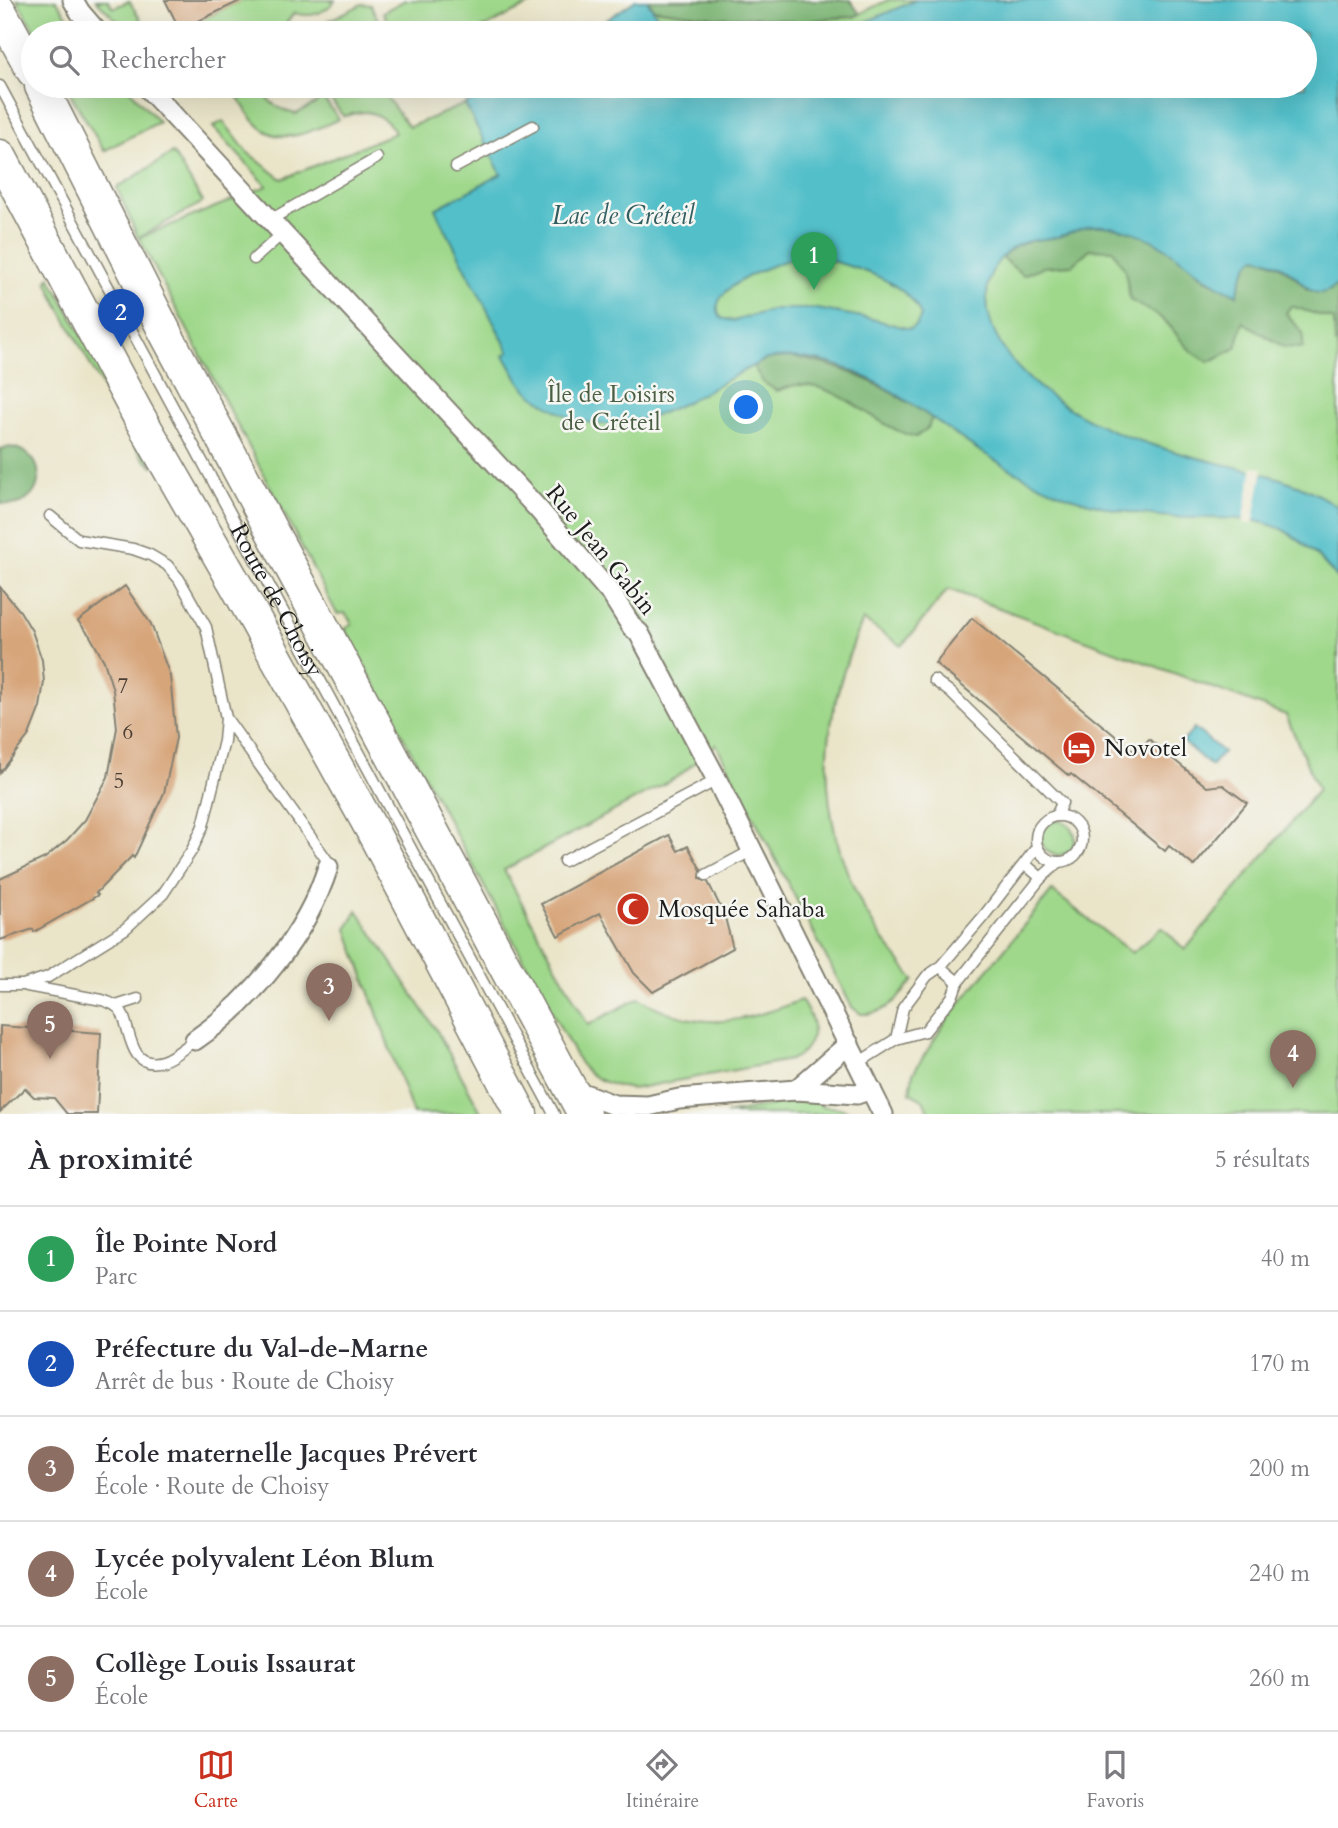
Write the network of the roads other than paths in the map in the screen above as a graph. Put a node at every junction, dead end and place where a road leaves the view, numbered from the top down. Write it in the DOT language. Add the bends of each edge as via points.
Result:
graph roads {
  1 [pos="73,0"];
  2 [pos="0,11"];
  3 [pos="88,21"];
  4 [pos="21,49"];
  5 [pos="0,86"];
  6 [pos="47,98"];
  7 [pos="157,98"];
  8 [pos="533,126"];
  9 [pos="0,156"];
  10 [pos="377,159"];
  11 [pos="456,167"];
  12 [pos="8,181"];
  13 [pos="276,227"];
  14 [pos="254,259"];
  15 [pos="50,516"];
  16 [pos="934,680"];
  17 [pos="226,718"];
  18 [pos="717,780"];
  19 [pos="1056,816"];
  20 [pos="1037,847"];
  21 [pos="751,851"];
  22 [pos="564,861"];
  23 [pos="1059,862"];
  24 [pos="1025,863"];
  25 [pos="328,867"];
  26 [pos="706,875"];
  27 [pos="1041,878"];
  28 [pos="940,967"];
  29 [pos="958,982"];
  30 [pos="0,985"];
  31 [pos="23,985"];
  32 [pos="138,999"];
  33 [pos="116,1006"];
  34 [pos="896,1039"];
  35 [pos="195,1040"];
  36 [pos="849,1044"];
  37 [pos="858,1063"];
  38 [pos="871,1089"];
  39 [pos="796,1090"];
  40 [pos="570,1106"];
  41 [pos="660,1109"];
  42 [pos="521,1114"];
  43 [pos="883,1114"];
  1 -- 3 [label="street"];
  2 -- 4 [label="main road"];
  5 -- 40 [label="lane, Route de Choisy"];
  6 -- 40 [label="main road, Route de Choisy"];
  7 -- 13 [label="street, Rue Jean Gabin"];
  8 -- 11 [label="lane"];
  9 -- 12 [label="main road, Route de Choisy"];
  10 -- 13 [label="lane"];
  12 -- 42 [label="main road, Route de Choisy" via="373,832"];
  13 -- 14 [label="lane"];
  13 -- 18 [label="street, Rue Jean Gabin" via="612,595 639,633"];
  15 -- 17 [label="lane" via="79,540 133,549 167,565 206,627"];
  16 -- 19 [label="lane" via="1062,803"];
  17 -- 25 [label="lane"];
  17 -- 31 [label="lane" via="225,741 203,826 163,894 103,944 48,977"];
  18 -- 21 [label="street, Rue Jean Gabin"];
  18 -- 22 [label="lane"];
  19 -- 20 [label="lane" via="1039,827"];
  19 -- 23 [label="lane" via="1076,824 1082,837 1074,857"];
  20 -- 23 [label="lane" via="1046,858"];
  20 -- 24 [label="lane"];
  21 -- 26 [label="lane"];
  21 -- 36 [label="street, Rue Jean Gabin"];
  23 -- 27 [label="lane"];
  24 -- 27 [label="lane"];
  24 -- 28 [label="lane"];
  25 -- 35 [label="street" via="308,912 263,979"];
  27 -- 29 [label="lane"];
  28 -- 29 [label="lane"];
  28 -- 34 [label="lane" via="927,976 903,1008"];
  29 -- 34 [label="lane" via="925,1031"];
  30 -- 31 [label="lane"];
  31 -- 33 [label="lane"];
  32 -- 33 [label="lane"];
  33 -- 35 [label="lane" via="131,1046 145,1059 162,1061"];
  34 -- 37 [label="lane"];
  36 -- 37 [label="street, Rue Jean Gabin"];
  36 -- 39 [label="street"];
  37 -- 38 [label="street, Rue Jean Gabin"];
  38 -- 39 [label="street" via="857,1094"];
  38 -- 43 [label="street, Rue Jean Gabin"];
  39 -- 41 [label="street" via="679,1099"];
  40 -- 41 [label="street"];
}
